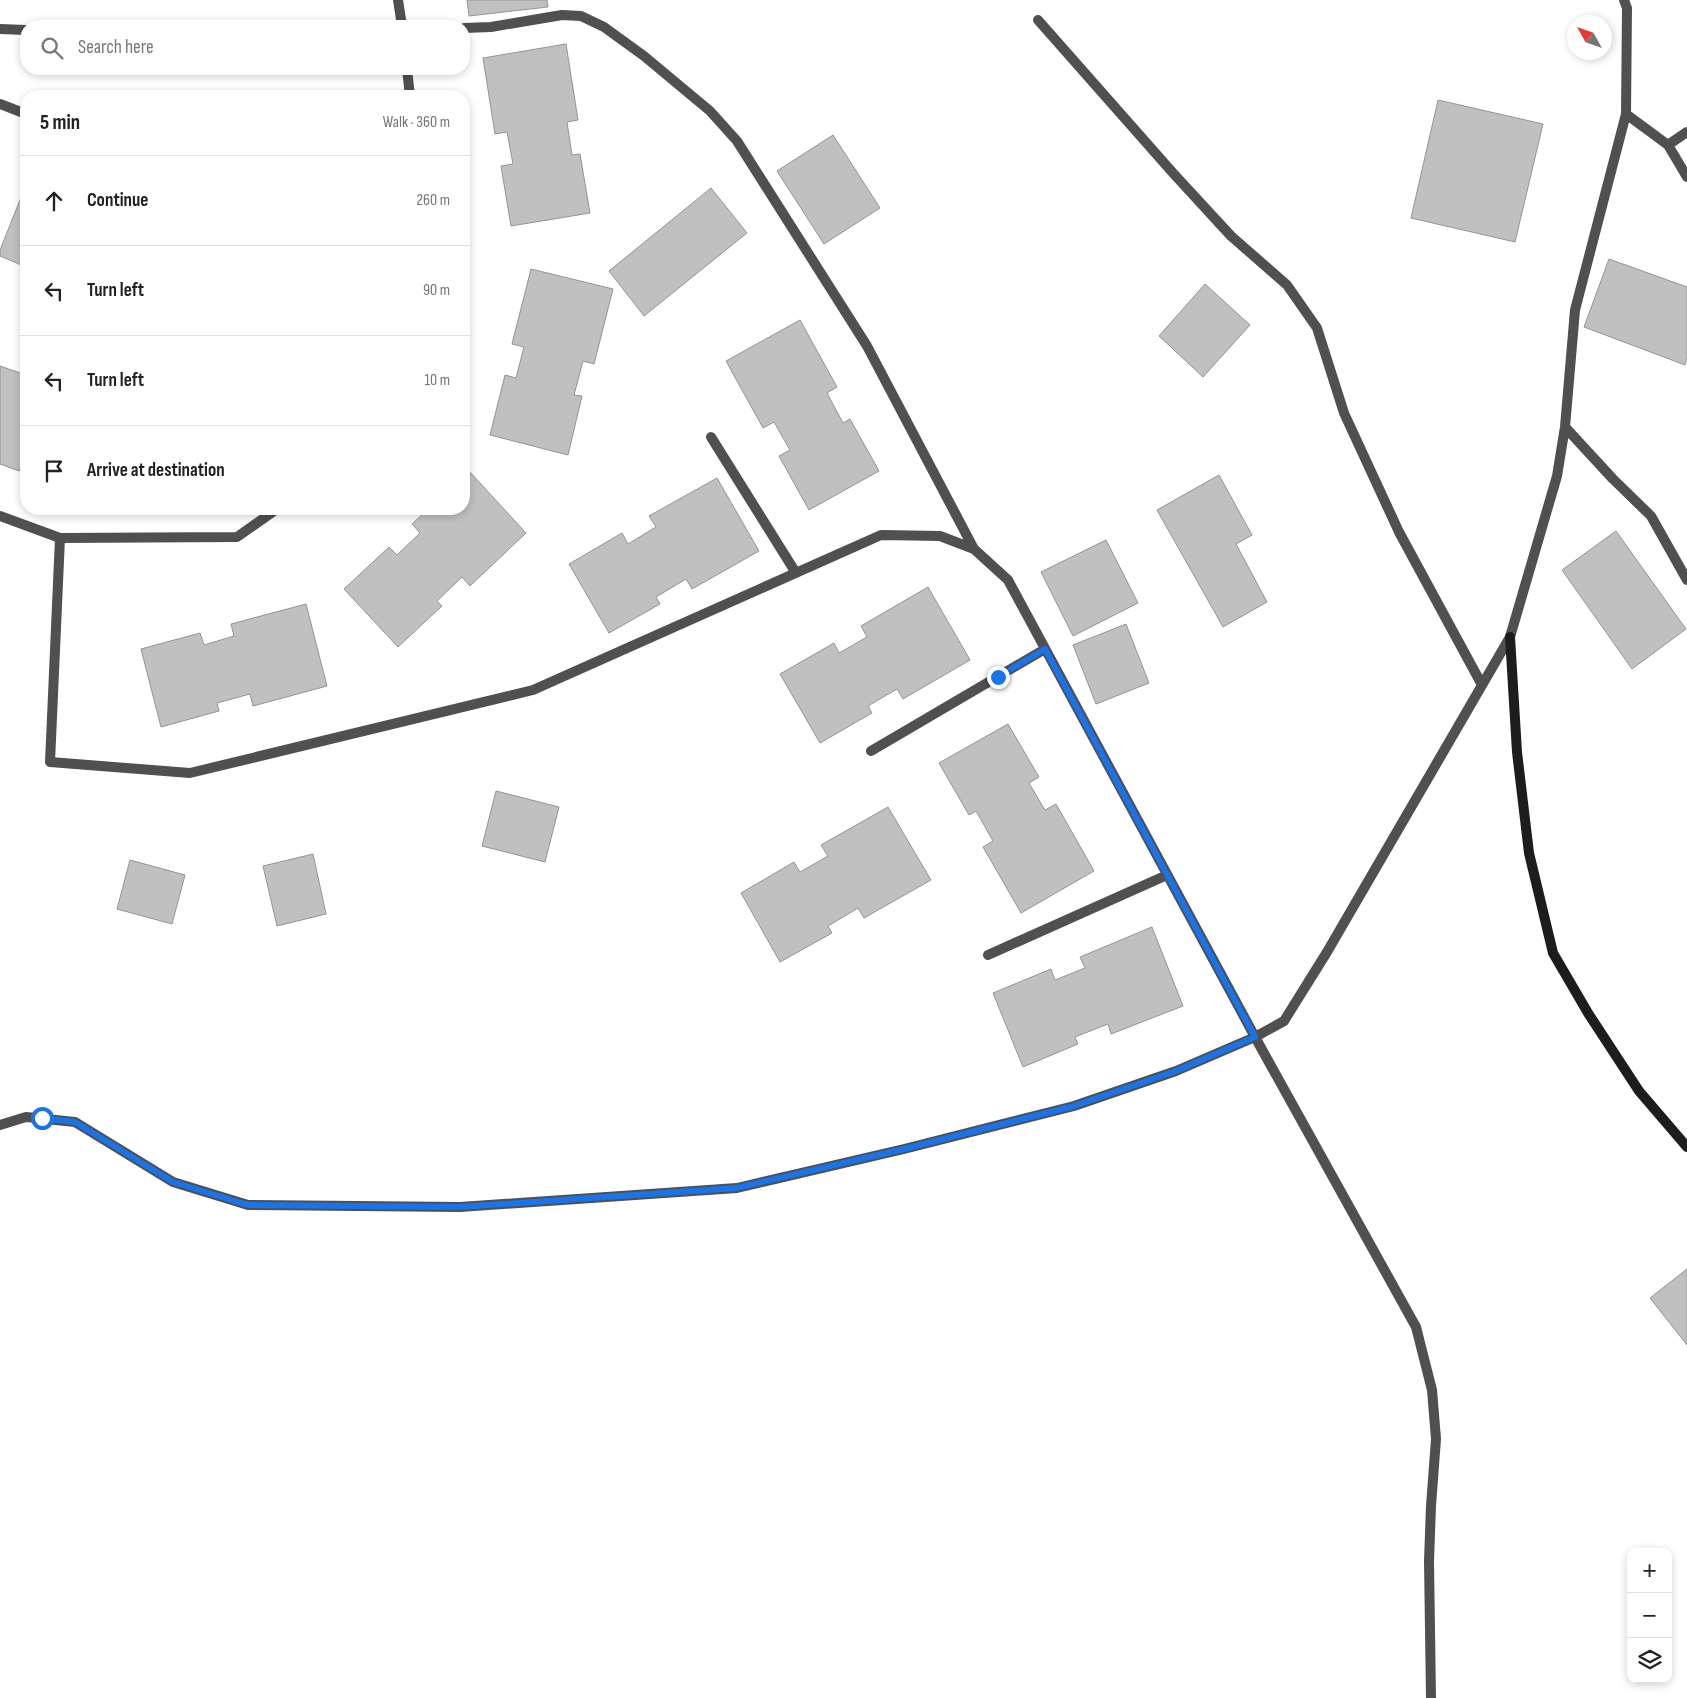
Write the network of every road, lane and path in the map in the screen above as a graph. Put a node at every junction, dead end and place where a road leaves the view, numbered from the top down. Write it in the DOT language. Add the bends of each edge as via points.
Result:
graph roads {
  1 [pos="398,0"];
  2 [pos="1624,0"];
  3 [pos="401,20"];
  4 [pos="1038,20"];
  5 [pos="470,28"];
  6 [pos="0,29"];
  7 [pos="20,30"];
  8 [pos="408,75"];
  9 [pos="409,90"];
  10 [pos="0,104"];
  11 [pos="20,112"];
  12 [pos="1626,114"];
  13 [pos="1687,132"];
  14 [pos="1668,145"];
  15 [pos="1687,177"];
  16 [pos="1565,427"];
  17 [pos="711,437"];
  18 [pos="269,515"];
  19 [pos="0,516"];
  20 [pos="60,538"];
  21 [pos="974,549"];
  22 [pos="796,573"];
  23 [pos="1687,580"];
  24 [pos="1510,637"];
  25 [pos="1045,649"];
  26 [pos="1482,685"];
  27 [pos="870,750"];
  28 [pos="1167,875"];
  29 [pos="988,955"];
  30 [pos="1255,1037"];
  31 [pos="0,1125"];
  32 [pos="1687,1147"];
  33 [pos="1431,1698"];
  1 -- 3 [label="street"];
  2 -- 12 [label="street" via="1628,8"];
  4 -- 26 [label="street" via="1231,236 1287,285 1317,328 1344,413 1395,523"];
  5 -- 21 [label="street" via="562,15 581,16 604,27 710,110 737,141 867,346"];
  6 -- 7 [label="street"];
  8 -- 9 [label="street"];
  10 -- 11 [label="street"];
  12 -- 14 [label="street"];
  12 -- 16 [label="street" via="1575,310"];
  13 -- 14 [label="street"];
  14 -- 15 [label="street"];
  16 -- 23 [label="street" via="1651,516"];
  16 -- 24 [label="street" via="1557,476"];
  17 -- 22 [label="street"];
  18 -- 20 [label="street" via="238,537"];
  19 -- 20 [label="street"];
  20 -- 22 [label="street" via="50,762 190,773 533,690"];
  21 -- 22 [label="street" via="940,536 881,535"];
  21 -- 25 [label="street" via="1008,580"];
  24 -- 26 [label="street"];
  24 -- 32 [label="street" via="1517,752 1529,853 1553,954 1639,1091"];
  25 -- 27 [label="street"];
  25 -- 28 [label="street"];
  26 -- 30 [label="street" via="1284,1021"];
  28 -- 29 [label="street"];
  28 -- 30 [label="street"];
  30 -- 31 [label="street" via="1176,1071 1074,1106 736,1188 460,1207 248,1205 173,1182 75,1122 26,1117"];
  30 -- 33 [label="street" via="1416,1327 1432,1390 1436,1439 1429,1560"];
}
